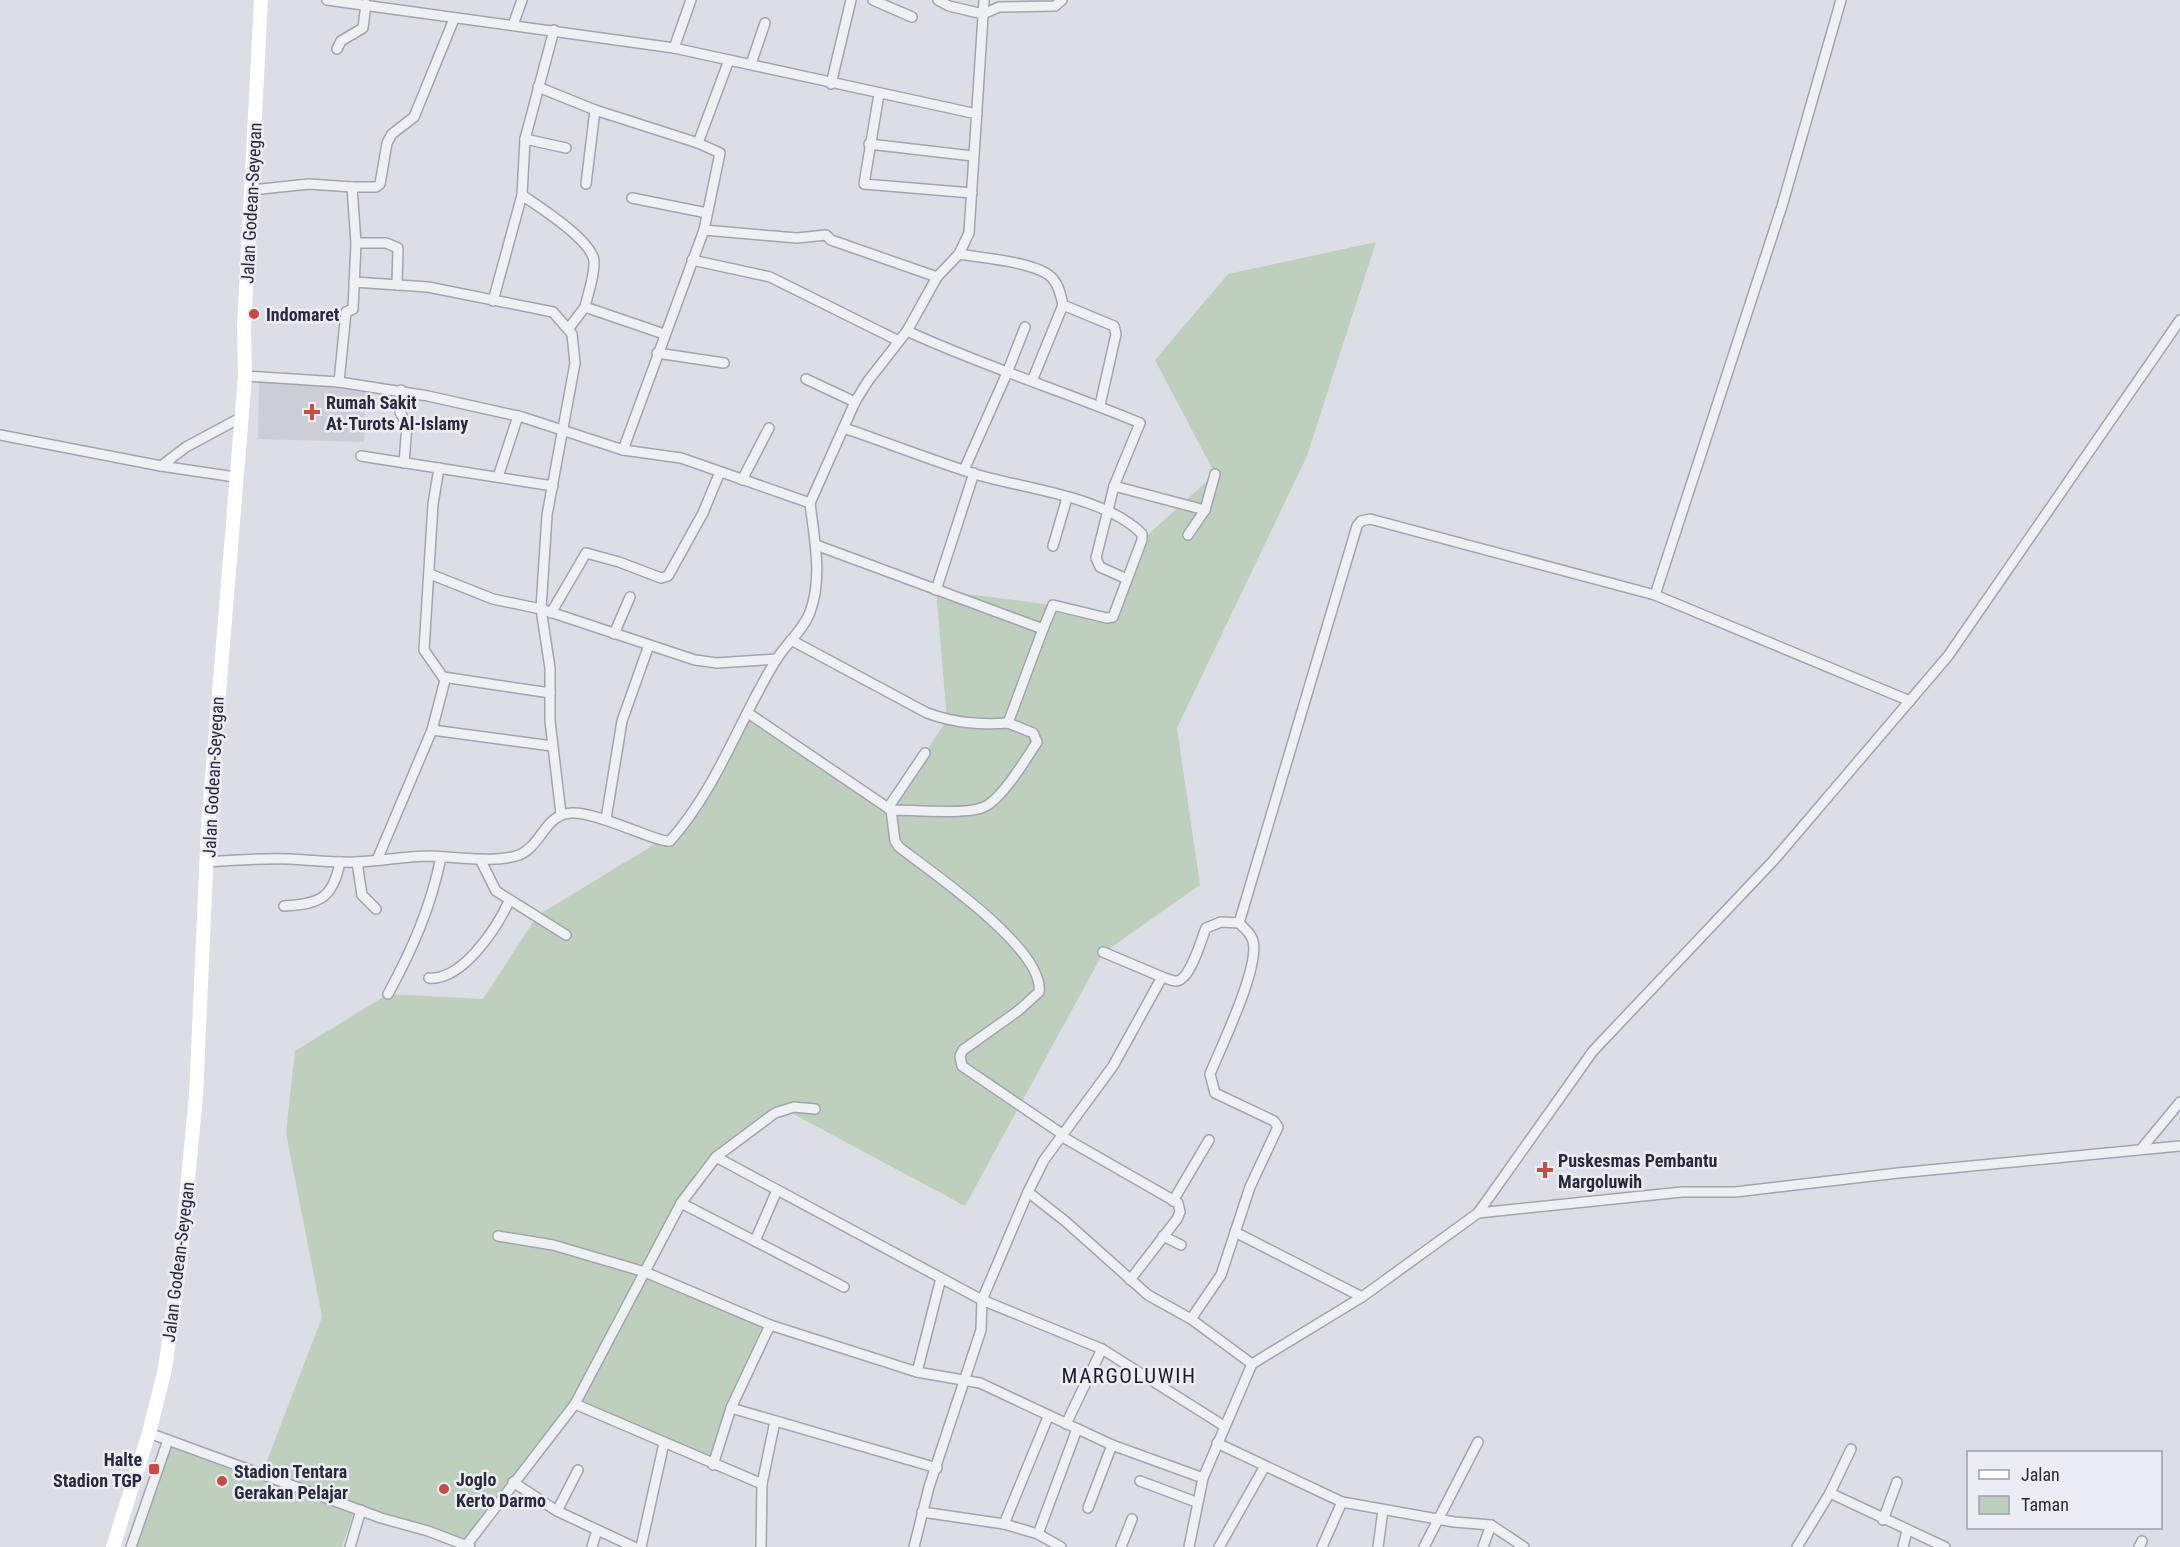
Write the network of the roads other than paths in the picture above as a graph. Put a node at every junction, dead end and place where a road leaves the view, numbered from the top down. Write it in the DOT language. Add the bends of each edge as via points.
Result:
graph roads {
  1 [pos="261,0"];
  2 [pos="327,0"];
  3 [pos="522,0"];
  4 [pos="692,0"];
  5 [pos="850,0"];
  6 [pos="873,0"];
  7 [pos="938,0"];
  8 [pos="984,0"];
  9 [pos="1062,0"];
  10 [pos="1841,0"];
  11 [pos="366,4"];
  12 [pos="983,14"];
  13 [pos="912,17"];
  14 [pos="454,19"];
  15 [pos="765,23"];
  16 [pos="513,25"];
  17 [pos="554,30"];
  18 [pos="674,48"];
  19 [pos="338,49"];
  20 [pos="729,60"];
  21 [pos="751,64"];
  22 [pos="831,84"];
  23 [pos="538,87"];
  24 [pos="879,94"];
  25 [pos="596,110"];
  26 [pos="976,114"];
  27 [pos="525,139"];
  28 [pos="698,143"];
  29 [pos="869,144"];
  30 [pos="566,148"];
  31 [pos="973,156"];
  32 [pos="586,183"];
  33 [pos="352,187"];
  34 [pos="252,190"];
  35 [pos="972,192"];
  36 [pos="522,195"];
  37 [pos="632,198"];
  38 [pos="707,213"];
  39 [pos="704,230"];
  40 [pos="356,243"];
  41 [pos="959,254"];
  42 [pos="692,260"];
  43 [pos="936,277"];
  44 [pos="354,282"];
  45 [pos="397,285"];
  46 [pos="493,301"];
  47 [pos="1063,305"];
  48 [pos="585,307"];
  49 [pos="2180,320"];
  50 [pos="1025,327"];
  51 [pos="569,328"];
  52 [pos="908,330"];
  53 [pos="664,334"];
  54 [pos="899,341"];
  55 [pos="657,352"];
  56 [pos="724,363"];
  57 [pos="1008,373"];
  58 [pos="245,376"];
  59 [pos="806,379"];
  60 [pos="1032,381"];
  61 [pos="339,382"];
  62 [pos="401,390"];
  63 [pos="855,402"];
  64 [pos="1100,405"];
  65 [pos="518,416"];
  66 [pos="240,418"];
  67 [pos="769,428"];
  68 [pos="844,428"];
  69 [pos="561,429"];
  70 [pos="0,435"];
  71 [pos="623,450"];
  72 [pos="361,456"];
  73 [pos="404,463"];
  74 [pos="161,466"];
  75 [pos="439,468"];
  76 [pos="964,470"];
  77 [pos="720,472"];
  78 [pos="974,473"];
  79 [pos="1215,474"];
  80 [pos="235,477"];
  81 [pos="498,477"];
  82 [pos="742,480"];
  83 [pos="553,486"];
  84 [pos="1114,486"];
  85 [pos="1067,498"];
  86 [pos="810,503"];
  87 [pos="1205,510"];
  88 [pos="1106,511"];
  89 [pos="1188,535"];
  90 [pos="816,545"];
  91 [pos="1053,546"];
  92 [pos="430,574"];
  93 [pos="1127,579"];
  94 [pos="936,590"];
  95 [pos="1655,596"];
  96 [pos="630,597"];
  97 [pos="540,609"];
  98 [pos="551,613"];
  99 [pos="1043,629"];
  100 [pos="614,634"];
  101 [pos="791,640"];
  102 [pos="649,645"];
  103 [pos="777,659"];
  104 [pos="443,677"];
  105 [pos="550,693"];
  106 [pos="1910,701"];
  107 [pos="748,713"];
  108 [pos="1008,723"];
  109 [pos="432,730"];
  110 [pos="552,746"];
  111 [pos="925,753"];
  112 [pos="890,809"];
  113 [pos="561,814"];
  114 [pos="606,819"];
  115 [pos="441,857"];
  116 [pos="480,859"];
  117 [pos="376,860"];
  118 [pos="208,862"];
  119 [pos="340,862"];
  120 [pos="357,862"];
  121 [pos="509,901"];
  122 [pos="284,906"];
  123 [pos="376,909"];
  124 [pos="1239,923"];
  125 [pos="566,935"];
  126 [pos="1103,952"];
  127 [pos="1162,977"];
  128 [pos="429,978"];
  129 [pos="388,994"];
  130 [pos="2180,1102"];
  131 [pos="815,1109"];
  132 [pos="1061,1135"];
  133 [pos="1209,1140"];
  134 [pos="2180,1146"];
  135 [pos="2142,1148"];
  136 [pos="716,1157"];
  137 [pos="777,1190"];
  138 [pos="1028,1192"];
  139 [pos="1173,1201"];
  140 [pos="681,1203"];
  141 [pos="1478,1213"];
  142 [pos="1235,1232"];
  143 [pos="498,1236"];
  144 [pos="1163,1236"];
  145 [pos="755,1241"];
  146 [pos="1181,1245"];
  147 [pos="645,1272"];
  148 [pos="941,1278"];
  149 [pos="1130,1280"];
  150 [pos="844,1287"];
  151 [pos="1362,1297"];
  152 [pos="982,1300"];
  153 [pos="1191,1319"];
  154 [pos="770,1325"];
  155 [pos="1102,1349"];
  156 [pos="1252,1364"];
  157 [pos="917,1372"];
  158 [pos="966,1381"];
  159 [pos="575,1404"];
  160 [pos="731,1408"];
  161 [pos="1048,1416"];
  162 [pos="775,1421"];
  163 [pos="1066,1424"];
  164 [pos="1224,1425"];
  165 [pos="1077,1429"];
  166 [pos="149,1433"];
  167 [pos="168,1440"];
  168 [pos="1478,1442"];
  169 [pos="664,1443"];
  170 [pos="1217,1443"];
  171 [pos="1112,1445"];
  172 [pos="1851,1449"];
  173 [pos="713,1465"];
  174 [pos="1265,1466"];
  175 [pos="937,1468"];
  176 [pos="579,1470"];
  177 [pos="1203,1478"];
  178 [pos="1140,1481"];
  179 [pos="513,1482"];
  180 [pos="1897,1482"];
  181 [pos="762,1484"];
  182 [pos="1830,1493"];
  183 [pos="1196,1502"];
  184 [pos="1342,1502"];
  185 [pos="1088,1508"];
  186 [pos="361,1510"];
  187 [pos="1383,1510"];
  188 [pos="557,1511"];
  189 [pos="922,1512"];
  190 [pos="1132,1519"];
  191 [pos="1437,1519"];
  192 [pos="1883,1520"];
  193 [pos="1004,1524"];
  194 [pos="1491,1525"];
  195 [pos="597,1530"];
  196 [pos="1907,1531"];
  197 [pos="1038,1534"];
  198 [pos="467,1546"];
  199 [pos="1192,1546"];
  200 [pos="113,1547"];
  201 [pos="131,1547"];
  202 [pos="350,1547"];
  203 [pos="592,1547"];
  204 [pos="634,1547"];
  205 [pos="641,1547"];
  206 [pos="761,1547"];
  207 [pos="914,1547"];
  208 [pos="1060,1547"];
  209 [pos="1120,1547"];
  210 [pos="1219,1547"];
  211 [pos="1323,1547"];
  212 [pos="1379,1547"];
  213 [pos="1424,1547"];
  214 [pos="1483,1547"];
  215 [pos="1524,1547"];
  216 [pos="1797,1547"];
  217 [pos="1903,1547"];
  218 [pos="1945,1547"];
  1 -- 34 [label="main road, Jalan Godean-Seyegan"];
  2 -- 11 [label="street"];
  3 -- 16 [label="street"];
  4 -- 18 [label="street"];
  5 -- 22 [label="street"];
  6 -- 13 [label="street"];
  7 -- 12 [label="street"];
  8 -- 12 [label="street"];
  9 -- 12 [label="street" via="1055,6 999,7"];
  10 -- 95 [label="street" via="1782,206"];
  11 -- 14 [label="street"];
  11 -- 19 [label="street" via="363,28 341,41"];
  12 -- 26 [label="street"];
  14 -- 16 [label="street"];
  14 -- 33 [label="street" via="414,117 392,134 387,143 380,184"];
  15 -- 21 [label="street"];
  16 -- 17 [label="street"];
  17 -- 18 [label="street"];
  17 -- 23 [label="street"];
  18 -- 20 [label="street"];
  20 -- 21 [label="street"];
  20 -- 28 [label="street"];
  21 -- 22 [label="street"];
  22 -- 24 [label="street"];
  23 -- 25 [label="street"];
  23 -- 27 [label="street"];
  24 -- 26 [label="street"];
  24 -- 29 [label="street"];
  25 -- 28 [label="street"];
  25 -- 32 [label="street"];
  26 -- 31 [label="street"];
  27 -- 30 [label="street"];
  27 -- 36 [label="street"];
  28 -- 38 [label="street" via="720,153"];
  29 -- 31 [label="street"];
  29 -- 35 [label="street" via="865,184"];
  31 -- 35 [label="street"];
  33 -- 34 [label="street" via="309,184"];
  33 -- 40 [label="street"];
  34 -- 58 [label="main road, Jalan Godean-Seyegan"];
  35 -- 41 [label="street" via="969,233"];
  36 -- 46 [label="street"];
  36 -- 48 [label="street" via="564,226 592,254 594,262"];
  37 -- 38 [label="street"];
  38 -- 39 [label="street"];
  39 -- 42 [label="street"];
  39 -- 43 [label="street" via="797,238 826,235"];
  40 -- 44 [label="street"];
  40 -- 45 [label="street" via="386,243 398,248"];
  41 -- 43 [label="street"];
  41 -- 47 [label="street" via="1046,272 1059,289"];
  42 -- 53 [label="street"];
  42 -- 54 [label="street" via="770,277"];
  43 -- 52 [label="street"];
  44 -- 45 [label="street"];
  44 -- 61 [label="street" via="353,309 346,312"];
  45 -- 46 [label="street" via="447,290"];
  46 -- 51 [label="street" via="553,312"];
  47 -- 60 [label="street"];
  47 -- 64 [label="street" via="1116,330"];
  48 -- 51 [label="street"];
  48 -- 53 [label="street"];
  49 -- 106 [label="street" via="1973,621"];
  50 -- 57 [label="street"];
  51 -- 69 [label="street" via="575,363"];
  52 -- 54 [label="street"];
  52 -- 57 [label="street"];
  53 -- 55 [label="street"];
  54 -- 63 [label="street"];
  55 -- 56 [label="street"];
  55 -- 71 [label="street"];
  57 -- 60 [label="street"];
  57 -- 76 [label="street"];
  58 -- 61 [label="street"];
  58 -- 66 [label="main road, Jalan Godean-Seyegan"];
  59 -- 63 [label="street"];
  60 -- 64 [label="street"];
  61 -- 62 [label="street"];
  62 -- 65 [label="street"];
  62 -- 73 [label="street" via="400,412 407,425"];
  63 -- 68 [label="street"];
  64 -- 84 [label="street" via="1140,423"];
  65 -- 69 [label="street"];
  65 -- 81 [label="street"];
  66 -- 74 [label="street" via="186,447"];
  66 -- 80 [label="main road, Jalan Godean-Seyegan"];
  67 -- 82 [label="street"];
  68 -- 76 [label="street"];
  68 -- 86 [label="street"];
  69 -- 71 [label="street"];
  69 -- 83 [label="street"];
  70 -- 74 [label="street"];
  71 -- 77 [label="street" via="681,458"];
  72 -- 73 [label="street"];
  73 -- 75 [label="street"];
  74 -- 80 [label="street"];
  75 -- 81 [label="street"];
  75 -- 92 [label="street"];
  76 -- 78 [label="street"];
  77 -- 82 [label="street"];
  77 -- 98 [label="street" via="703,513 668,576 661,578 586,553"];
  78 -- 85 [label="street"];
  78 -- 94 [label="street"];
  79 -- 87 [label="street"];
  80 -- 118 [label="main road, Jalan Godean-Seyegan"];
  81 -- 83 [label="street"];
  82 -- 86 [label="street"];
  83 -- 97 [label="street"];
  84 -- 87 [label="street"];
  84 -- 88 [label="street"];
  85 -- 88 [label="street"];
  85 -- 91 [label="street"];
  86 -- 90 [label="street"];
  87 -- 89 [label="street"];
  88 -- 93 [label="street" via="1097,563"];
  88 -- 93 [label="street" via="1142,534"];
  90 -- 94 [label="street"];
  90 -- 101 [label="street" via="810,612"];
  92 -- 97 [label="street" via="493,599"];
  92 -- 104 [label="street" via="424,650"];
  93 -- 99 [label="street" via="1112,618 1053,605"];
  94 -- 99 [label="street"];
  95 -- 106 [label="street"];
  95 -- 124 [label="street" via="1371,519 1361,521"];
  96 -- 100 [label="street"];
  97 -- 98 [label="street"];
  97 -- 105 [label="street"];
  98 -- 100 [label="street"];
  99 -- 108 [label="street"];
  100 -- 102 [label="street"];
  101 -- 103 [label="street"];
  101 -- 108 [label="street" via="927,713 973,725"];
  102 -- 103 [label="street" via="717,663"];
  102 -- 114 [label="street" via="622,721"];
  103 -- 107 [label="street"];
  104 -- 105 [label="street"];
  104 -- 109 [label="street"];
  105 -- 110 [label="street"];
  106 -- 141 [label="street" via="1774,860 1593,1051"];
  107 -- 112 [label="street"];
  107 -- 114 [label="street" via="712,784 670,841 662,842"];
  108 -- 112 [label="street" via="1033,733 1037,742 989,805 975,810"];
  109 -- 110 [label="street"];
  109 -- 117 [label="street"];
  110 -- 113 [label="street"];
  111 -- 112 [label="street"];
  112 -- 132 [label="street" via="899,847 1003,927 1038,976 1039,992 963,1050 962,1066"];
  113 -- 114 [label="street" via="574,812"];
  113 -- 116 [label="street" via="533,846 518,855"];
  115 -- 116 [label="street"];
  115 -- 117 [label="street"];
  115 -- 129 [label="street" via="429,908"];
  116 -- 121 [label="street" via="496,891"];
  117 -- 120 [label="street"];
  118 -- 119 [label="street" via="259,858"];
  118 -- 166 [label="main road, Jalan Godean-Seyegan" via="191,1160 165,1370"];
  119 -- 120 [label="street"];
  119 -- 122 [label="street" via="336,884 321,898 310,905"];
  120 -- 123 [label="street" via="360,891"];
  121 -- 125 [label="street"];
  121 -- 128 [label="street" via="495,928 452,974"];
  124 -- 127 [label="street" via="1210,924 1183,978 1178,981"];
  124 -- 142 [label="street" via="1252,936 1254,958 1210,1074 1210,1084 1215,1093 1274,1121 1278,1127 1250,1187"];
  126 -- 127 [label="street"];
  127 -- 132 [label="street" via="1113,1066"];
  130 -- 135 [label="street"];
  131 -- 136 [label="street" via="794,1107 775,1113"];
  132 -- 138 [label="street"];
  132 -- 139 [label="street"];
  133 -- 139 [label="street"];
  134 -- 135 [label="street"];
  135 -- 141 [label="street" via="1735,1192 1682,1192"];
  136 -- 137 [label="street"];
  136 -- 140 [label="street"];
  137 -- 145 [label="street"];
  137 -- 148 [label="street"];
  138 -- 149 [label="street"];
  138 -- 152 [label="street"];
  139 -- 144 [label="street" via="1178,1203 1180,1212"];
  140 -- 145 [label="street"];
  140 -- 147 [label="street"];
  141 -- 151 [label="street"];
  142 -- 151 [label="street"];
  142 -- 153 [label="street" via="1221,1275"];
  143 -- 147 [label="street" via="553,1245"];
  144 -- 146 [label="street"];
  144 -- 149 [label="street"];
  145 -- 150 [label="street"];
  147 -- 154 [label="street"];
  147 -- 159 [label="street"];
  148 -- 152 [label="street"];
  148 -- 157 [label="street"];
  149 -- 153 [label="street"];
  151 -- 156 [label="street"];
  152 -- 155 [label="street"];
  152 -- 158 [label="street" via="981,1330"];
  153 -- 156 [label="street"];
  154 -- 157 [label="street"];
  154 -- 160 [label="street"];
  155 -- 163 [label="street"];
  155 -- 164 [label="street"];
  156 -- 164 [label="street"];
  157 -- 158 [label="street"];
  158 -- 161 [label="street" via="980,1383"];
  158 -- 175 [label="street"];
  159 -- 169 [label="street"];
  159 -- 179 [label="street"];
  160 -- 162 [label="street"];
  160 -- 173 [label="street"];
  161 -- 163 [label="street"];
  161 -- 193 [label="street"];
  162 -- 175 [label="street"];
  162 -- 181 [label="street"];
  163 -- 165 [label="street"];
  164 -- 170 [label="street"];
  165 -- 171 [label="street"];
  165 -- 197 [label="street"];
  166 -- 167 [label="street"];
  166 -- 200 [label="main road, Jalan Godean-Seyegan"];
  167 -- 186 [label="street"];
  167 -- 201 [label="street"];
  168 -- 191 [label="street"];
  169 -- 173 [label="street"];
  169 -- 205 [label="street"];
  170 -- 174 [label="street"];
  170 -- 177 [label="street"];
  171 -- 177 [label="street"];
  171 -- 185 [label="street"];
  172 -- 182 [label="street"];
  173 -- 181 [label="street"];
  174 -- 184 [label="street"];
  174 -- 210 [label="street"];
  175 -- 189 [label="street"];
  176 -- 188 [label="street"];
  177 -- 183 [label="street"];
  178 -- 183 [label="street"];
  179 -- 188 [label="street"];
  179 -- 198 [label="street"];
  180 -- 192 [label="street"];
  181 -- 206 [label="street"];
  182 -- 192 [label="street"];
  182 -- 216 [label="street"];
  183 -- 199 [label="street"];
  184 -- 187 [label="street"];
  184 -- 211 [label="street"];
  186 -- 198 [label="street"];
  186 -- 202 [label="street"];
  187 -- 191 [label="street"];
  187 -- 212 [label="street"];
  188 -- 195 [label="street"];
  189 -- 193 [label="street"];
  189 -- 207 [label="street"];
  190 -- 209 [label="street"];
  191 -- 194 [label="street"];
  191 -- 213 [label="street"];
  192 -- 196 [label="street"];
  193 -- 197 [label="street"];
  194 -- 214 [label="street"];
  194 -- 215 [label="street"];
  195 -- 203 [label="street"];
  195 -- 204 [label="street"];
  196 -- 217 [label="street"];
  196 -- 218 [label="street"];
  197 -- 208 [label="street"];
}
